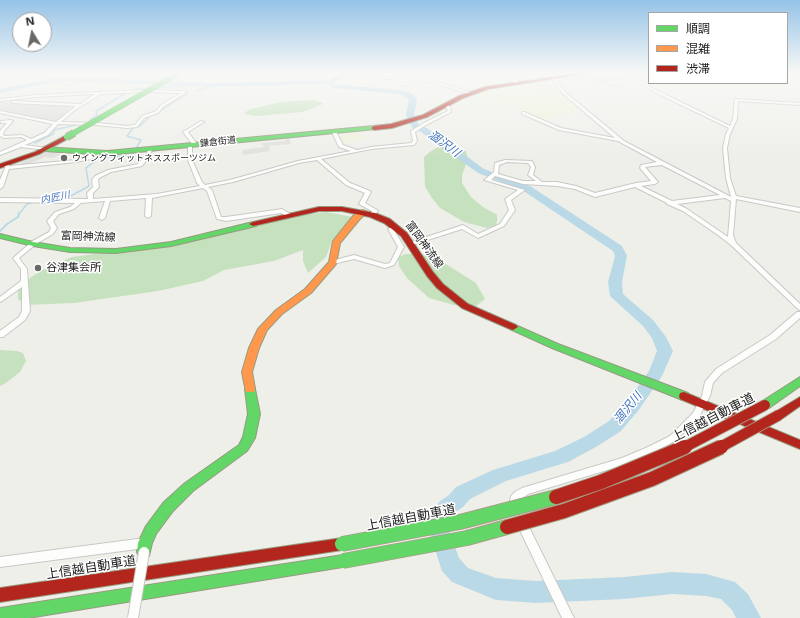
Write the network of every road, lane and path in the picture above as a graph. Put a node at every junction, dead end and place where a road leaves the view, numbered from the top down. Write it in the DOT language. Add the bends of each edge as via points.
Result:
graph roads {
  1 [pos="0,101"];
  2 [pos="88,101"];
  3 [pos="130,101"];
  4 [pos="170,101"];
  5 [pos="456,101"];
  6 [pos="573,101"];
  7 [pos="675,101"];
  8 [pos="736,101"];
  9 [pos="749,101"];
  10 [pos="800,104"];
  11 [pos="81,105"];
  12 [pos="0,112"];
  13 [pos="523,113"];
  14 [pos="425,120"];
  15 [pos="2,122"];
  16 [pos="202,122"];
  17 [pos="57,123"];
  18 [pos="731,128"];
  19 [pos="1,131"];
  20 [pos="334,132"];
  21 [pos="30,140"];
  22 [pos="622,142"];
  23 [pos="19,145"];
  24 [pos="193,145"];
  25 [pos="44,149"];
  26 [pos="150,150"];
  27 [pos="357,151"];
  28 [pos="95,153"];
  29 [pos="0,154"];
  30 [pos="317,158"];
  31 [pos="663,163"];
  32 [pos="4,166"];
  33 [pos="494,174"];
  34 [pos="541,182"];
  35 [pos="636,185"];
  36 [pos="205,187"];
  37 [pos="0,188"];
  38 [pos="149,196"];
  39 [pos="726,196"];
  40 [pos="734,198"];
  41 [pos="108,199"];
  42 [pos="2,200"];
  43 [pos="91,200"];
  44 [pos="80,201"];
  45 [pos="669,203"];
  46 [pos="800,210"];
  47 [pos="367,214"];
  48 [pos="288,215"];
  49 [pos="148,216"];
  50 [pos="102,218"];
  51 [pos="396,227"];
  52 [pos="0,236"];
  53 [pos="32,244"];
  54 [pos="410,244"];
  55 [pos="733,244"];
  56 [pos="334,262"];
  57 [pos="24,282"];
  58 [pos="0,300"];
  59 [pos="800,308"];
  60 [pos="800,314"];
  61 [pos="0,335"];
  62 [pos="800,381"];
  63 [pos="800,401"];
  64 [pos="698,402"];
  65 [pos="800,445"];
  66 [pos="145,548"];
  67 [pos="0,562"];
  68 [pos="0,595"];
  69 [pos="0,615"];
  70 [pos="133,618"];
  71 [pos="568,618"];
  1 -- 11 [label="street"];
  2 -- 11 [label="street"];
  3 -- 25 [label="main road, bridge"];
  4 -- 17 [label="street" via="157,112 144,117 136,126"];
  5 -- 14 [label="main road"];
  6 -- 22 [label="street"];
  7 -- 18 [label="street"];
  8 -- 18 [label="street" via="735,119"];
  9 -- 10 [label="street"];
  11 -- 17 [label="street"];
  12 -- 17 [label="street"];
  13 -- 22 [label="street" via="560,129"];
  14 -- 20 [label="main road, 鎌倉街道"];
  14 -- 27 [label="street" via="412,132 415,142 412,144"];
  15 -- 19 [label="street" via="11,121"];
  16 -- 24 [label="street" via="185,132"];
  17 -- 21 [label="street" via="46,134"];
  18 -- 40 [label="street" via="725,148 728,178"];
  19 -- 21 [label="street" via="4,137 22,136"];
  20 -- 24 [label="main road, 鎌倉街道"];
  20 -- 27 [label="street" via="341,146"];
  21 -- 23 [label="street"];
  22 -- 31 [label="street"];
  23 -- 25 [label="street"];
  23 -- 29 [label="street"];
  24 -- 26 [label="main road, 鎌倉街道"];
  24 -- 36 [label="street" via="190,160 200,183"];
  25 -- 28 [label="main road, 鎌倉街道"];
  25 -- 32 [label="main road"];
  26 -- 28 [label="main road, 鎌倉街道"];
  26 -- 43 [label="street" via="140,165 110,171 97,177 96,187 90,193"];
  27 -- 30 [label="street"];
  28 -- 32 [label="street" via="89,158 76,161"];
  30 -- 36 [label="street"];
  30 -- 47 [label="street" via="348,184 368,192 362,204 375,211"];
  31 -- 35 [label="street" via="643,166 655,182"];
  31 -- 39 [label="street"];
  32 -- 37 [label="street"];
  33 -- 34 [label="street" via="523,182"];
  33 -- 34 [label="street" via="496,164 507,161 530,162 533,166 530,175"];
  33 -- 54 [label="street" via="487,180 522,190 508,199 512,210 502,225 478,236 464,228"];
  34 -- 35 [label="street" via="576,188 595,195"];
  35 -- 45 [label="street"];
  36 -- 38 [label="street"];
  36 -- 48 [label="street" via="209,190 219,218 282,211"];
  37 -- 42 [label="street"];
  38 -- 41 [label="street"];
  38 -- 49 [label="street"];
  39 -- 40 [label="street"];
  39 -- 45 [label="street"];
  40 -- 46 [label="street"];
  40 -- 55 [label="street" via="730,235"];
  41 -- 43 [label="street"];
  41 -- 50 [label="street"];
  42 -- 44 [label="street"];
  43 -- 44 [label="street"];
  44 -- 53 [label="street" via="72,208 57,213 50,221 54,228 51,233"];
  45 -- 55 [label="street" via="700,220"];
  47 -- 48 [label="main road, 富岡神流線" via="331,209"];
  47 -- 51 [label="main road, 富岡神流線"];
  47 -- 56 [label="main road" via="356,218 336,243"];
  48 -- 53 [label="main road, 富岡神流線" via="172,244 138,249 70,250"];
  51 -- 54 [label="main road, 富岡神流線"];
  51 -- 56 [label="street" via="391,229 401,247 392,264 385,266 354,257"];
  52 -- 53 [label="main road, 富岡神流線"];
  53 -- 57 [label="street" via="16,258 24,269"];
  54 -- 64 [label="main road, 富岡神流線" via="440,286 465,306 548,343"];
  55 -- 59 [label="street"];
  56 -- 66 [label="main road" via="308,291 278,312 263,329 247,372 254,414 249,438 243,448 184,492 168,508 151,530"];
  57 -- 58 [label="street"];
  57 -- 61 [label="street" via="26,310 22,318"];
  60 -- 64 [label="street" via="773,337 719,371 709,382 706,396"];
  62 -- 68 [label="main road, 上信越自動車道, bridge" via="765,405 674,453 615,477 510,510 342,544"];
  63 -- 69 [label="main road, bridge" via="730,443 645,482 564,511 466,538 343,561"];
  64 -- 65 [label="main road, 富岡神流線"];
  64 -- 71 [label="street" via="696,415 683,429 673,438 651,450 624,461 526,491 515,499 514,508"];
  66 -- 67 [label="street"];
  66 -- 70 [label="street, bridge"];
}
